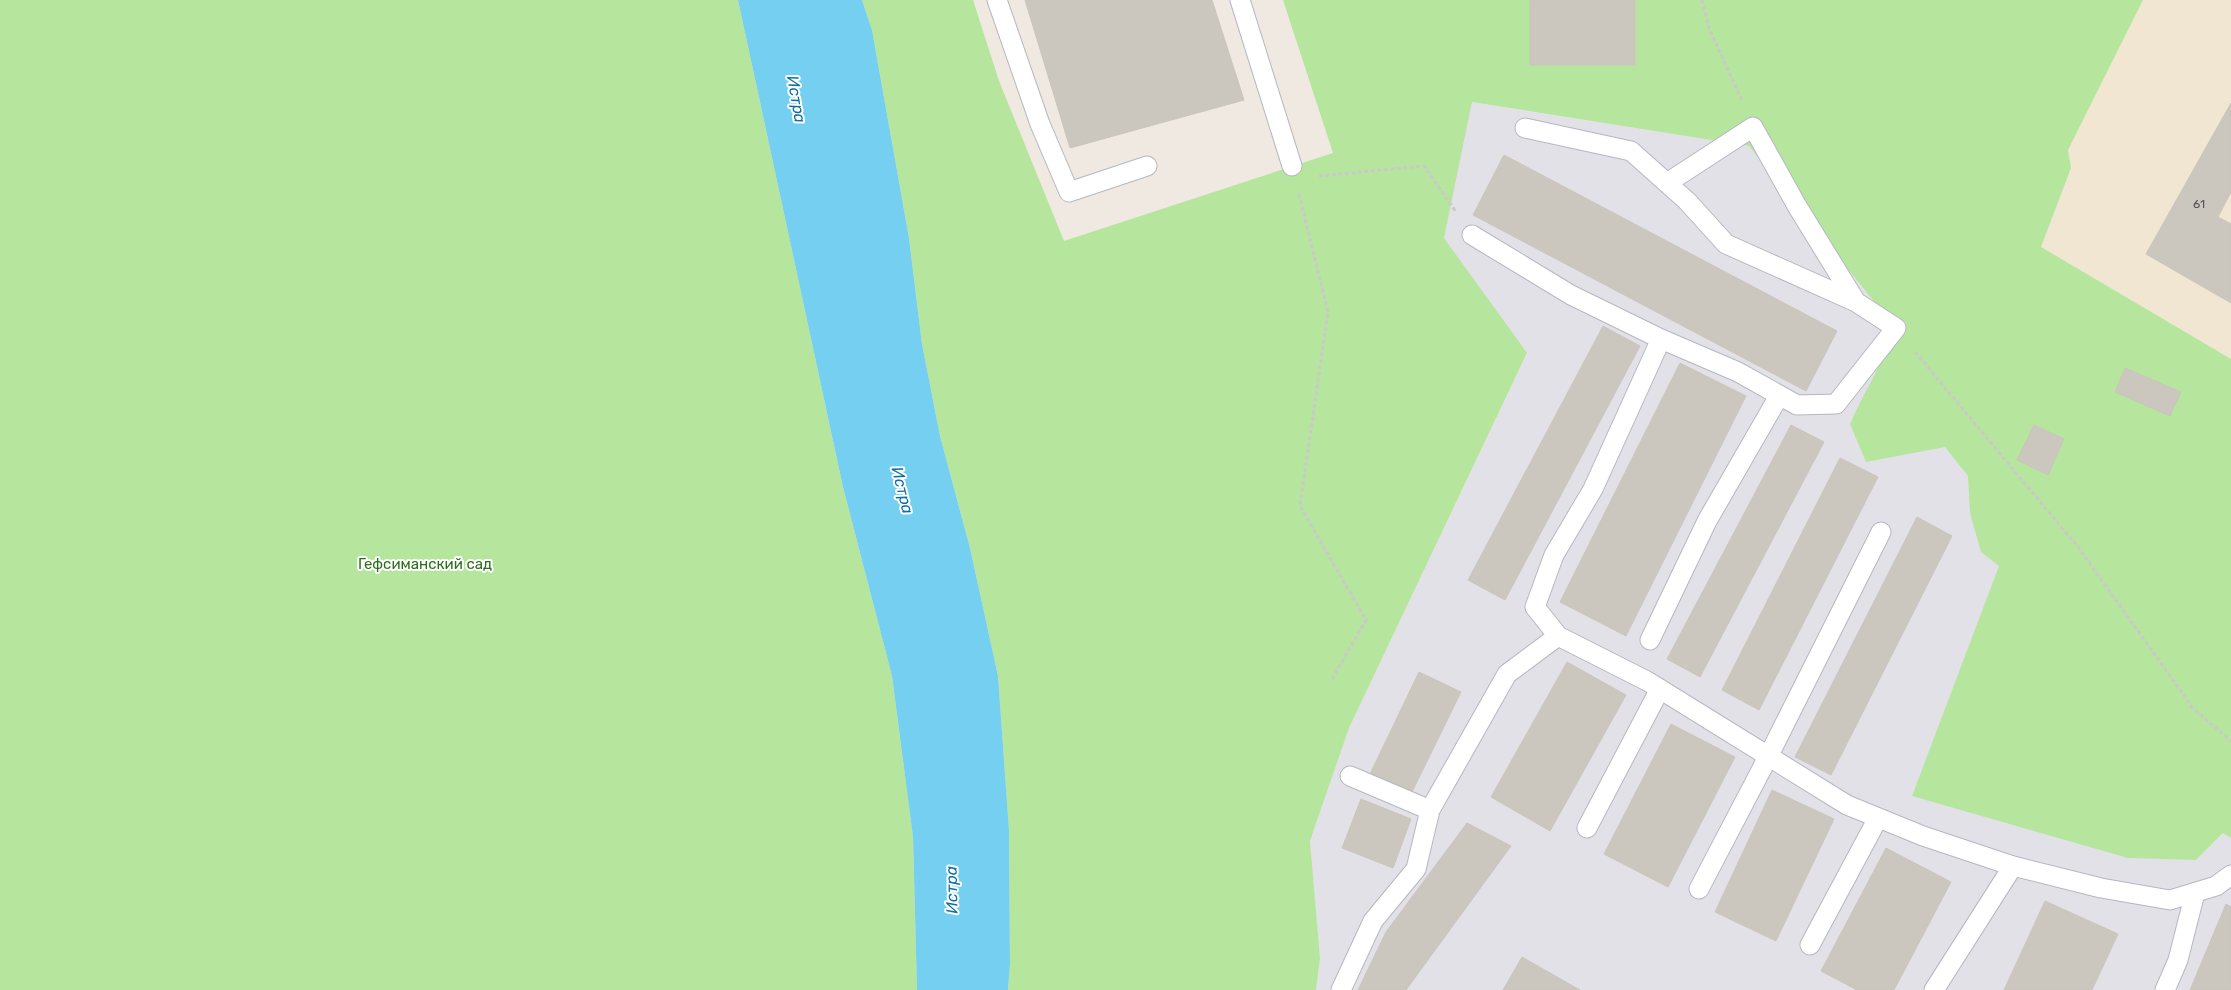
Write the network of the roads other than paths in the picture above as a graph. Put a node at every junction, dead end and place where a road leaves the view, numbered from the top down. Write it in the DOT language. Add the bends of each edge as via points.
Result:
graph roads {
  1 [pos="997,0"];
  2 [pos="1240,0"];
  3 [pos="1525,128"];
  4 [pos="1147,166"];
  5 [pos="1294,173"];
  6 [pos="1666,183"];
  7 [pos="1472,235"];
  8 [pos="1856,302"];
  9 [pos="1661,339"];
  10 [pos="1780,396"];
  11 [pos="1881,532"];
  12 [pos="1558,636"];
  13 [pos="1650,640"];
  14 [pos="1660,689"];
  15 [pos="1768,757"];
  16 [pos="1350,776"];
  17 [pos="1430,810"];
  18 [pos="1878,818"];
  19 [pos="1587,828"];
  20 [pos="2013,866"];
  21 [pos="2231,875"];
  22 [pos="1699,888"];
  23 [pos="2195,893"];
  24 [pos="1810,945"];
  25 [pos="1341,990"];
  26 [pos="1934,990"];
  27 [pos="2165,990"];
  1 -- 4 [label="lane" via="1040,124 1069,192"];
  2 -- 5 [label="lane"];
  3 -- 6 [label="lane" via="1630,152"];
  6 -- 8 [label="lane" via="1726,244"];
  6 -- 8 [label="lane" via="1754,127 1797,206"];
  7 -- 9 [label="lane" via="1571,295"];
  8 -- 10 [label="lane" via="1896,328 1836,404 1797,406"];
  9 -- 10 [label="lane" via="1738,372"];
  9 -- 12 [label="lane" via="1594,490 1554,555 1535,607"];
  10 -- 13 [label="lane" via="1707,521"];
  11 -- 15 [label="lane"];
  12 -- 14 [label="lane"];
  12 -- 17 [label="lane" via="1507,674"];
  14 -- 15 [label="lane"];
  14 -- 19 [label="lane"];
  15 -- 18 [label="lane" via="1847,805"];
  15 -- 22 [label="lane"];
  16 -- 17 [label="lane"];
  17 -- 25 [label="lane" via="1416,869 1373,921"];
  18 -- 20 [label="lane"];
  18 -- 24 [label="lane"];
  20 -- 23 [label="lane" via="2101,888 2170,900"];
  20 -- 26 [label="lane"];
  21 -- 23 [label="lane" via="2216,886"];
  23 -- 27 [label="lane" via="2178,960"];
}
